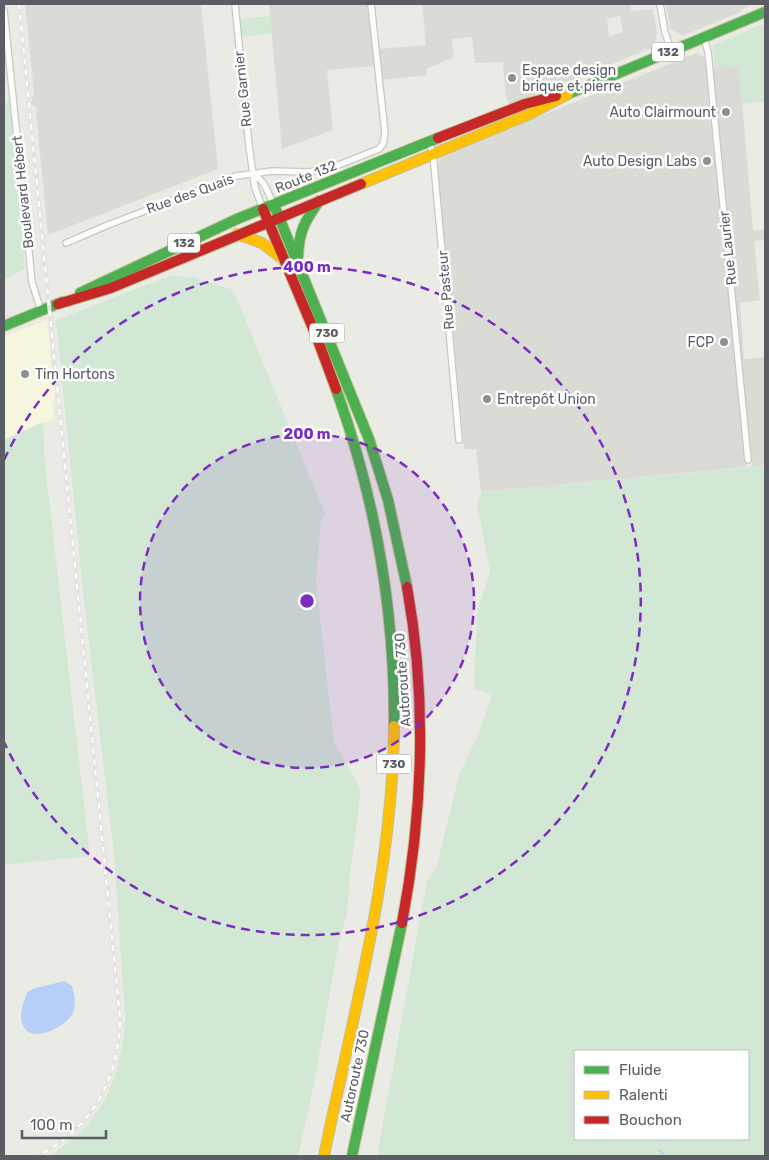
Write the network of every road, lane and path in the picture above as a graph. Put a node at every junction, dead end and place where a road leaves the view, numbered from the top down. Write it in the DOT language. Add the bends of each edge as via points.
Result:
graph roads {
  1 [pos="235,4"];
  2 [pos="371,4"];
  3 [pos="660,4"];
  4 [pos="763,4"];
  5 [pos="4,11"];
  6 [pos="765,11"];
  7 [pos="704,38"];
  8 [pos="671,51"];
  9 [pos="571,92"];
  10 [pos="505,111"];
  11 [pos="510,122"];
  12 [pos="428,142"];
  13 [pos="433,154"];
  14 [pos="254,173"];
  15 [pos="319,201"];
  16 [pos="274,204"];
  17 [pos="263,209"];
  18 [pos="280,218"];
  19 [pos="268,222"];
  20 [pos="237,234"];
  21 [pos="66,243"];
  22 [pos="285,261"];
  23 [pos="298,262"];
  24 [pos="58,304"];
  25 [pos="41,311"];
  26 [pos="4,326"];
  27 [pos="459,440"];
  28 [pos="748,460"];
  29 [pos="324,1156"];
  30 [pos="352,1156"];
  1 -- 14 [label="street, Rue Garnier"];
  2 -- 14 [label="street, Rue des Quais" via="384,128 382,146 326,169"];
  3 -- 8 [label="street"];
  4 -- 6 [label="street"];
  5 -- 25 [label="street, Boulevard Hébert" via="32,282"];
  6 -- 7 [label="highway, Route 132 / 132"];
  7 -- 8 [label="highway, Route 132 / 132"];
  7 -- 28 [label="street, Rue Laurier" via="708,52"];
  8 -- 9 [label="highway, Route 132 / 132"];
  9 -- 10 [label="highway, Route 132 / 132"];
  9 -- 11 [label="highway, Route 132 / 132"];
  10 -- 11 [label="highway"];
  10 -- 12 [label="highway, Route 132 / 132"];
  11 -- 13 [label="highway, Route 132 / 132"];
  12 -- 13 [label="street, Rue Pasteur"];
  12 -- 16 [label="highway, Route 132 / 132"];
  13 -- 15 [label="highway, Route 132 / 132"];
  13 -- 27 [label="street, Rue Pasteur"];
  14 -- 16 [label="street, Rue Garnier"];
  14 -- 17 [label="street, Rue Garnier" via="255,188"];
  14 -- 21 [label="street, Rue des Quais" via="222,181"];
  15 -- 18 [label="highway, Route 132 / 132"];
  15 -- 23 [label="highway" via="301,228"];
  16 -- 17 [label="highway, Route 132 / 132"];
  16 -- 18 [label="highway, Autoroute 730"];
  17 -- 19 [label="highway, Autoroute 730"];
  17 -- 24 [label="highway, Route 132 / 132" via="107,278"];
  18 -- 19 [label="highway, Route 132 / 132"];
  18 -- 23 [label="highway, Autoroute 730 / 730"];
  19 -- 20 [label="highway, Route 132 / 132"];
  19 -- 22 [label="highway, Autoroute 730 / 730"];
  20 -- 22 [label="highway" via="262,243"];
  20 -- 24 [label="highway, Route 132 / 132" via="111,288"];
  22 -- 29 [label="highway, Autoroute 730 / 730" via="330,372 362,469 383,572 394,682 393,786 384,869"];
  23 -- 30 [label="highway, Autoroute 730 / 730" via="356,404 384,486 409,597 419,686 420,775 411,875"];
  24 -- 25 [label="highway, Route 132 / 132"];
  25 -- 26 [label="highway, Route 132 / 132"];
}
